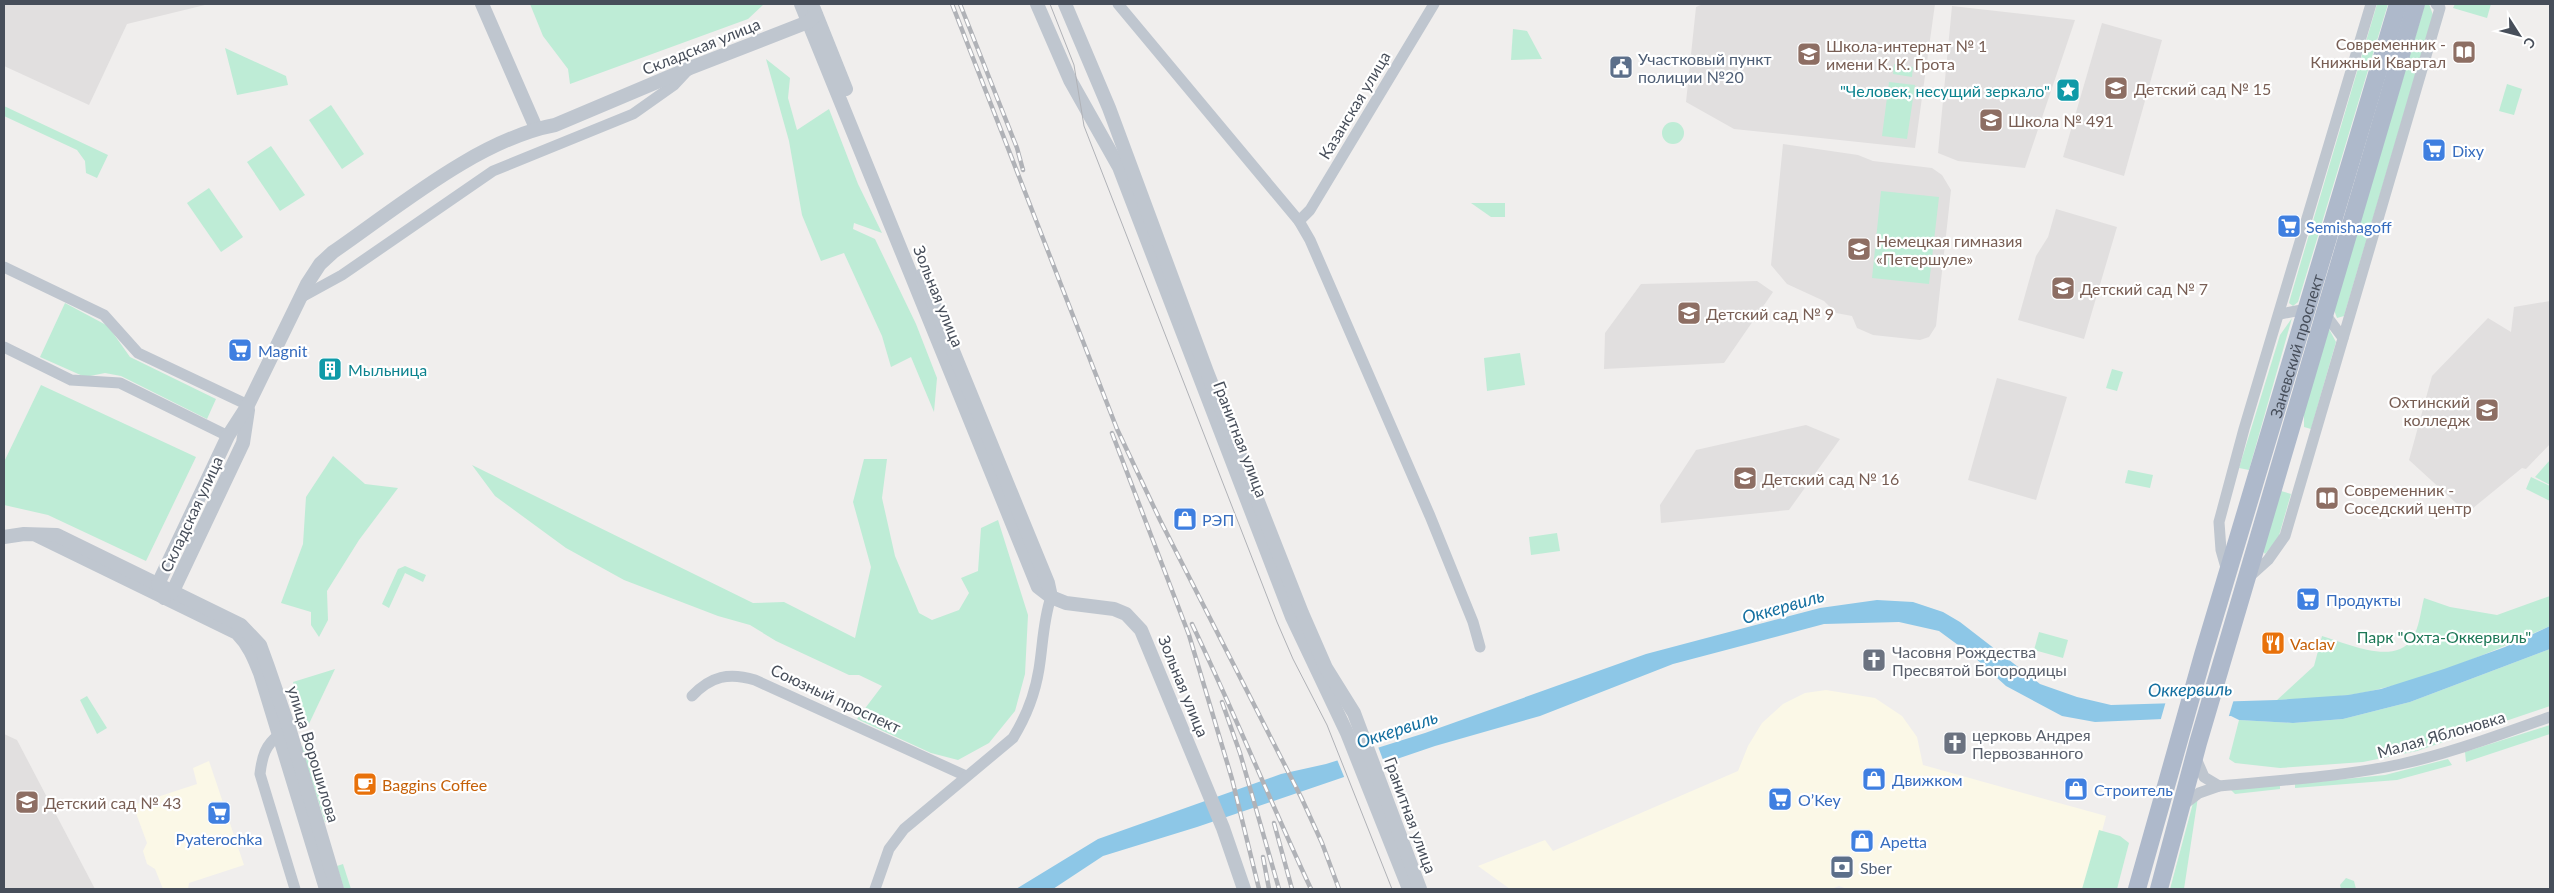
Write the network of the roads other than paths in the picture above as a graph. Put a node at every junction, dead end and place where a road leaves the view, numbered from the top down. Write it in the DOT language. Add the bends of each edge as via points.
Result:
graph roads {
  1 [pos="482,4"];
  2 [pos="1037,4"];
  3 [pos="1065,4"];
  4 [pos="1118,4"];
  5 [pos="1434,4"];
  6 [pos="2371,4"];
  7 [pos="2398,4"];
  8 [pos="2416,4"];
  9 [pos="2436,4"];
  10 [pos="808,12"];
  11 [pos="690,68"];
  12 [pos="536,128"];
  13 [pos="1299,220"];
  14 [pos="4,267"];
  15 [pos="300,298"];
  16 [pos="2307,309"];
  17 [pos="2280,314"];
  18 [pos="2325,314"];
  19 [pos="2343,338"];
  20 [pos="4,347"];
  21 [pos="248,405"];
  22 [pos="228,436"];
  23 [pos="244,443"];
  24 [pos="38,536"];
  25 [pos="4,537"];
  26 [pos="2227,572"];
  27 [pos="2246,580"];
  28 [pos="158,584"];
  29 [pos="169,595"];
  30 [pos="1051,597"];
  31 [pos="247,636"];
  32 [pos="1480,647"];
  33 [pos="692,696"];
  34 [pos="2550,717"];
  35 [pos="1354,730"];
  36 [pos="279,734"];
  37 [pos="2196,749"];
  38 [pos="966,776"];
  39 [pos="2219,786"];
  40 [pos="1379,795"];
  41 [pos="2181,806"];
  42 [pos="295,889"];
  43 [pos="326,889"];
  44 [pos="337,889"];
  45 [pos="874,889"];
  46 [pos="1244,889"];
  47 [pos="1409,889"];
  48 [pos="1420,889"];
  49 [pos="2137,889"];
  50 [pos="2159,889"];
  1 -- 12 [label="street"];
  2 -- 35 [label="street, Гранитная улица" via="1070,80 1119,167 1292,617"];
  3 -- 35 [label="street, Гранитная улица" via="1109,108 1207,372 1302,613 1326,668 1354,713"];
  4 -- 13 [label="street"];
  5 -- 13 [label="street, Казанская улица" via="1310,210"];
  6 -- 17 [label="street"];
  7 -- 16 [label="main road, Заневский проспект"];
  8 -- 18 [label="main road, Заневский проспект"];
  9 -- 19 [label="street" via="2440,8"];
  10 -- 11 [label="street, Складская улица"];
  10 -- 12 [label="street, Складская улица" via="551,116"];
  10 -- 30 [label="street, Зольная улица" via="1038,586"];
  11 -- 12 [label="street, Складская улица" via="555,125"];
  11 -- 15 [label="street" via="674,85 633,114 492,171 342,275"];
  12 -- 15 [label="street, Складская улица" via="486,148 333,252 320,264"];
  13 -- 32 [label="street" via="1430,516"];
  14 -- 21 [label="street" via="104,315 138,353"];
  15 -- 21 [label="street, Складская улица"];
  16 -- 17 [label="street"];
  16 -- 26 [label="main road, Заневский проспект"];
  17 -- 26 [label="street" via="2219,522 2220,550"];
  18 -- 19 [label="street"];
  18 -- 27 [label="main road, Заневский проспект"];
  19 -- 27 [label="street" via="2285,536 2268,560"];
  20 -- 22 [label="street" via="71,380 120,383"];
  21 -- 22 [label="street, Складская улица"];
  21 -- 23 [label="street, Складская улица"];
  22 -- 23 [label="street"];
  22 -- 28 [label="street, Складская улица"];
  23 -- 29 [label="street, Складская улица"];
  24 -- 25 [label="street"];
  24 -- 28 [label="street" via="57,535"];
  24 -- 29 [label="street"];
  26 -- 49 [label="main road, Заневский проспект"];
  27 -- 37 [label="main road, Заневский проспект"];
  28 -- 29 [label="street, Складская улица"];
  29 -- 31 [label="street" via="241,625"];
  30 -- 38 [label="street" via="1044,624 1039,670 1025,716 1013,738"];
  30 -- 46 [label="street, Зольная улица" via="1066,603 1114,609 1126,614 1142,630 1223,828"];
  31 -- 36 [label="street, улица Ворошилова"];
  31 -- 44 [label="street, улица Ворошилова" via="260,645 285,714"];
  33 -- 38 [label="street, Союзный проспект" via="709,680 740,676 755,680"];
  34 -- 39 [label="street, Малая Яблоновка" via="2458,749 2402,764 2358,772"];
  35 -- 40 [label="street, Гранитная улица"];
  36 -- 42 [label="street" via="266,748 260,774"];
  36 -- 43 [label="street, улица Ворошилова"];
  37 -- 39 [label="street" via="2204,777"];
  37 -- 41 [label="main road"];
  38 -- 45 [label="street" via="904,829 889,849"];
  39 -- 41 [label="street, Малая Яблоновка" via="2198,793"];
  40 -- 47 [label="street, Гранитная улица"];
  40 -- 48 [label="street, Гранитная улица"];
  41 -- 50 [label="main road"];
}
